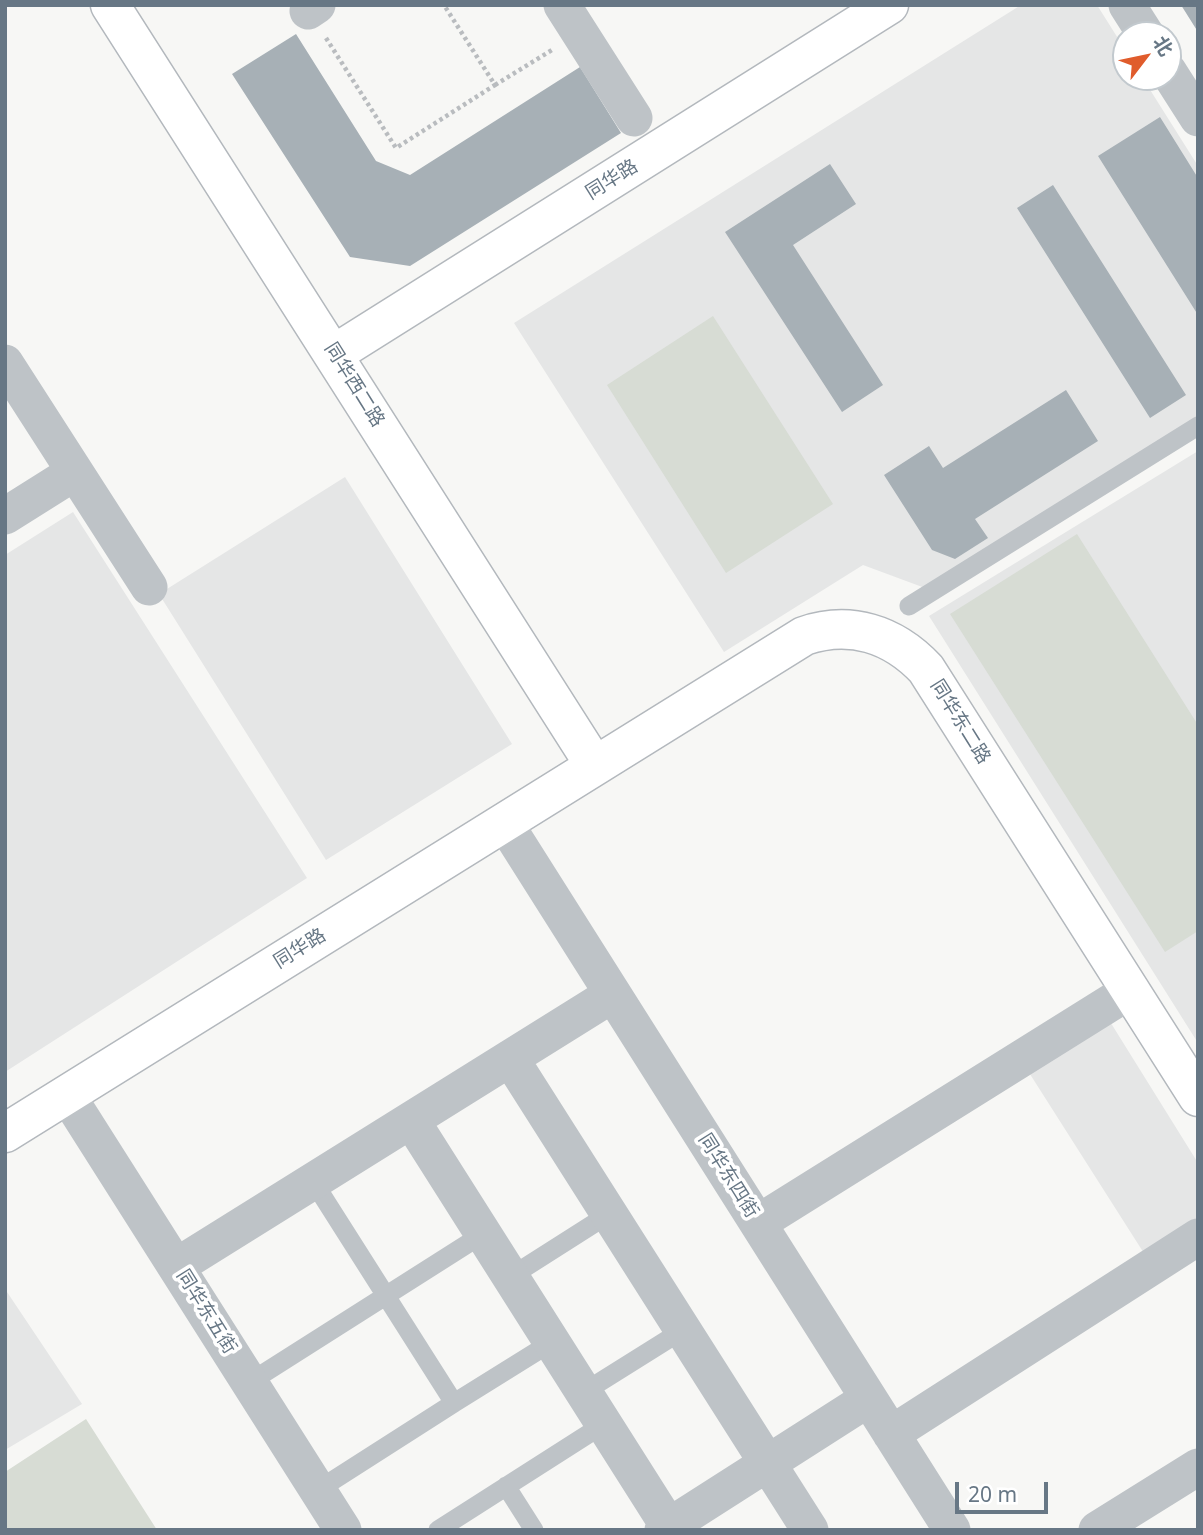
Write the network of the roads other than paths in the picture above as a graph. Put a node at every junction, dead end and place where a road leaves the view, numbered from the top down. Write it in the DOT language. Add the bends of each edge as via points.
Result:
graph roads {
  1 [pos="110,5"];
  2 [pos="889,5"];
  3 [pos="1127,5"];
  4 [pos="571,19"];
  5 [pos="1137,21"];
  6 [pos="1181,91"];
  7 [pos="634,118"];
  8 [pos="1198,118"];
  9 [pos="334,354"];
  10 [pos="5,363"];
  11 [pos="1198,426"];
  12 [pos="75,472"];
  13 [pos="5,516"];
  14 [pos="149,587"];
  15 [pos="909,606"];
  16 [pos="595,766"];
  17 [pos="504,822"];
  18 [pos="1131,990"];
  19 [pos="613,994"];
  20 [pos="510,1058"];
  21 [pos="67,1095"];
  22 [pos="1198,1097"];
  23 [pos="411,1120"];
  24 [pos="5,1133"];
  25 [pos="313,1181"];
  26 [pos="609,1214"];
  27 [pos="758,1223"];
  28 [pos="483,1234"];
  29 [pos="1198,1237"];
  30 [pos="177,1266"];
  31 [pos="510,1277"];
  32 [pos="683,1330"];
  33 [pos="552,1342"];
  34 [pos="250,1382"];
  35 [pos="584,1392"];
  36 [pos="867,1399"];
  37 [pos="454,1403"];
  38 [pos="604,1424"];
  39 [pos="891,1434"];
  40 [pos="1198,1467"];
  41 [pos="506,1486"];
  42 [pos="318,1490"];
  43 [pos="344,1530"];
  44 [pos="438,1530"];
  45 [pos="534,1530"];
  46 [pos="663,1530"];
  47 [pos="671,1530"];
  48 [pos="810,1530"];
  49 [pos="952,1530"];
  50 [pos="1097,1530"];
  1 -- 9 [label="street, 同华西二路"];
  2 -- 9 [label="street, 同华路"];
  3 -- 5 [label="street"];
  4 -- 7 [label="street"];
  6 -- 8 [label="street"];
  9 -- 16 [label="street, 同华西二路"];
  10 -- 12 [label="street"];
  11 -- 15 [label="lane"];
  12 -- 13 [label="street"];
  12 -- 14 [label="street"];
  16 -- 17 [label="street, 同华路"];
  16 -- 18 [label="street, 同华东二路" via="804,636 825,629 850,629 892,641 926,668"];
  17 -- 19 [label="street, 同华东四街"];
  17 -- 21 [label="street, 同华路"];
  18 -- 22 [label="street, 同华东二路"];
  18 -- 27 [label="street"];
  19 -- 20 [label="street"];
  19 -- 27 [label="street, 同华东四街"];
  20 -- 23 [label="street"];
  20 -- 26 [label="street"];
  21 -- 24 [label="street, 同华路"];
  21 -- 30 [label="street, 同华东五街"];
  23 -- 25 [label="street"];
  23 -- 28 [label="street"];
  25 -- 30 [label="street"];
  25 -- 37 [label="lane"];
  26 -- 31 [label="lane"];
  26 -- 32 [label="street"];
  27 -- 36 [label="street, 同华东四街"];
  28 -- 31 [label="street"];
  28 -- 34 [label="lane"];
  29 -- 39 [label="street"];
  30 -- 34 [label="street, 同华东五街"];
  31 -- 33 [label="street"];
  32 -- 35 [label="lane"];
  32 -- 48 [label="street"];
  33 -- 35 [label="street"];
  33 -- 37 [label="lane"];
  34 -- 42 [label="street, 同华东五街"];
  35 -- 38 [label="street"];
  36 -- 39 [label="street, 同华东四街"];
  36 -- 46 [label="street"];
  37 -- 42 [label="lane"];
  38 -- 41 [label="lane"];
  38 -- 47 [label="street"];
  39 -- 49 [label="street, 同华东四街"];
  40 -- 50 [label="street"];
  41 -- 44 [label="lane"];
  41 -- 45 [label="lane"];
  42 -- 43 [label="street, 同华东五街"];
}
